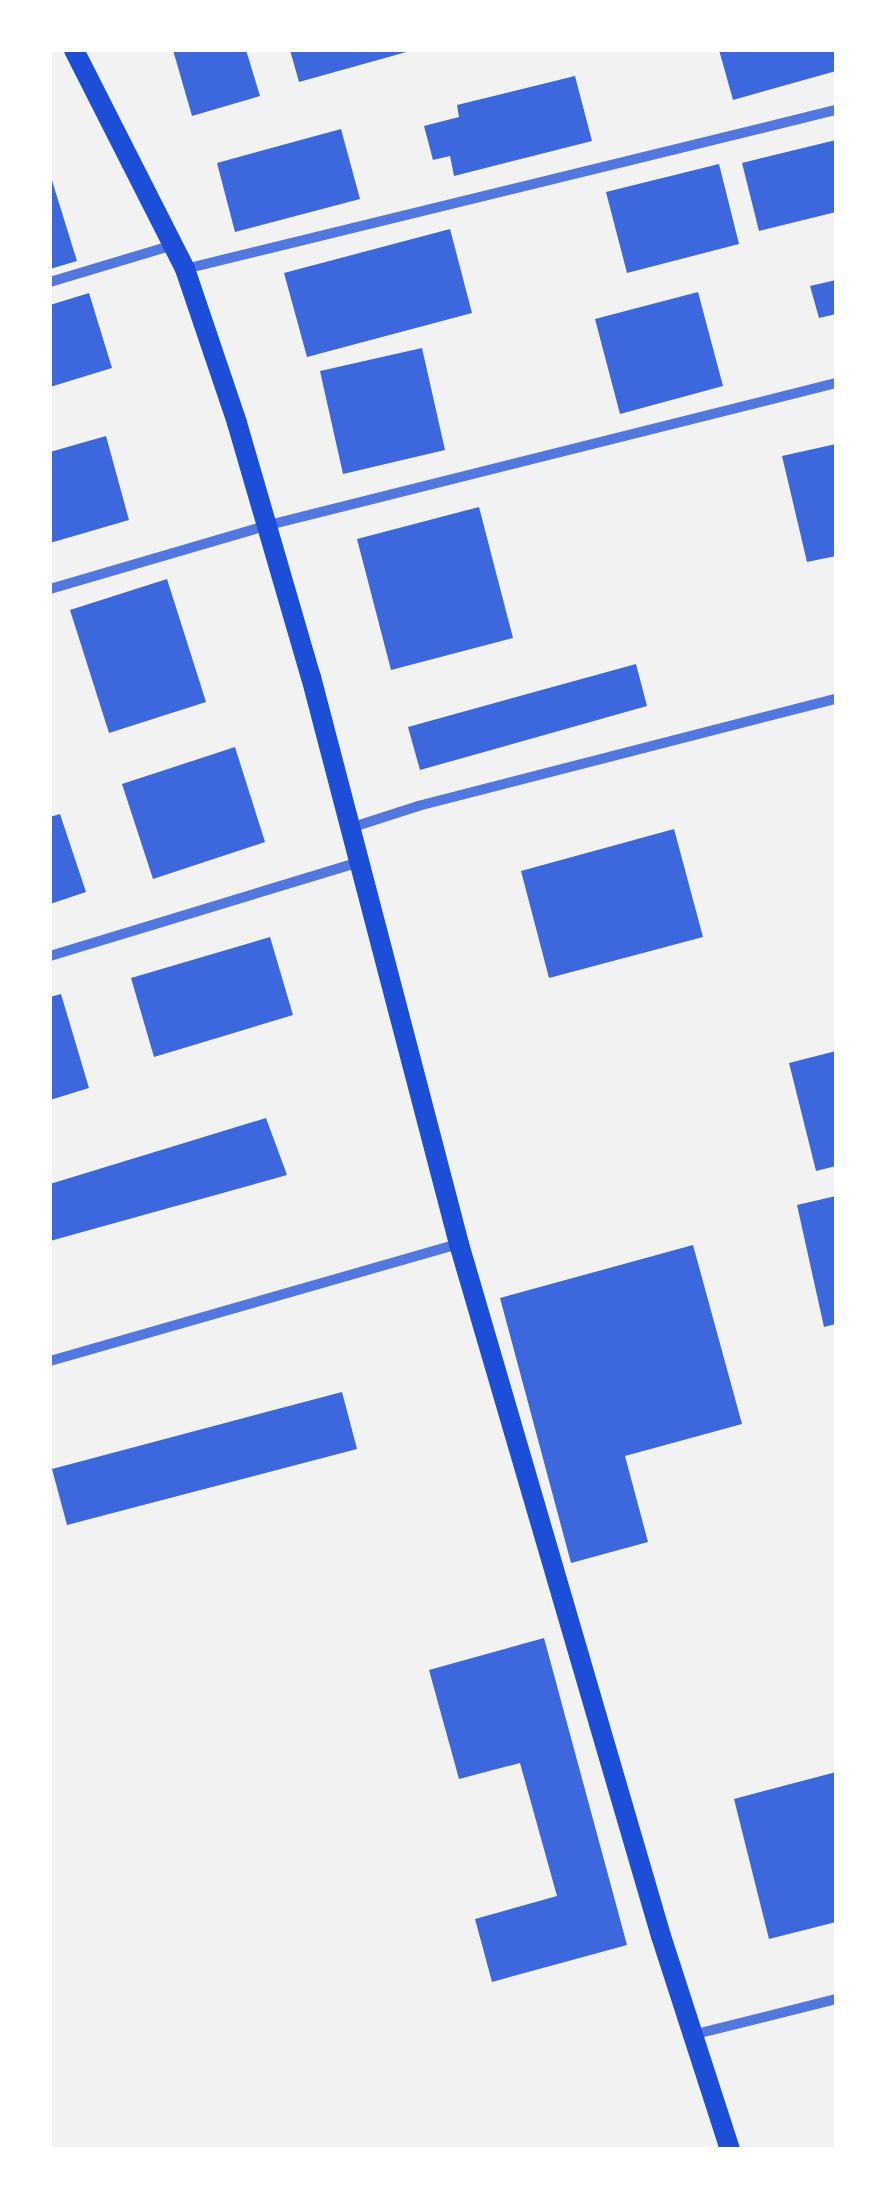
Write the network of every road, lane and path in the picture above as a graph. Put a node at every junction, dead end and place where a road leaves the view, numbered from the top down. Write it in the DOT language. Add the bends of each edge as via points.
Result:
graph roads {
  1 [pos="74,50"];
  2 [pos="836,110"];
  3 [pos="174,244"];
  4 [pos="185,269"];
  5 [pos="50,282"];
  6 [pos="836,383"];
  7 [pos="268,525"];
  8 [pos="50,590"];
  9 [pos="836,699"];
  10 [pos="350,828"];
  11 [pos="359,862"];
  12 [pos="50,956"];
  13 [pos="459,1244"];
  14 [pos="50,1361"];
  15 [pos="836,1999"];
  16 [pos="696,2034"];
  17 [pos="730,2149"];
  1 -- 3 [label="main road"];
  2 -- 4 [label="street"];
  3 -- 4 [label="main road"];
  3 -- 5 [label="street"];
  4 -- 7 [label="main road"];
  6 -- 7 [label="street"];
  7 -- 8 [label="street"];
  7 -- 10 [label="main road"];
  9 -- 10 [label="street"];
  10 -- 11 [label="main road"];
  11 -- 12 [label="street"];
  11 -- 13 [label="main road"];
  13 -- 14 [label="street"];
  13 -- 16 [label="main road" via="661,1936"];
  15 -- 16 [label="street"];
  16 -- 17 [label="main road"];
}
